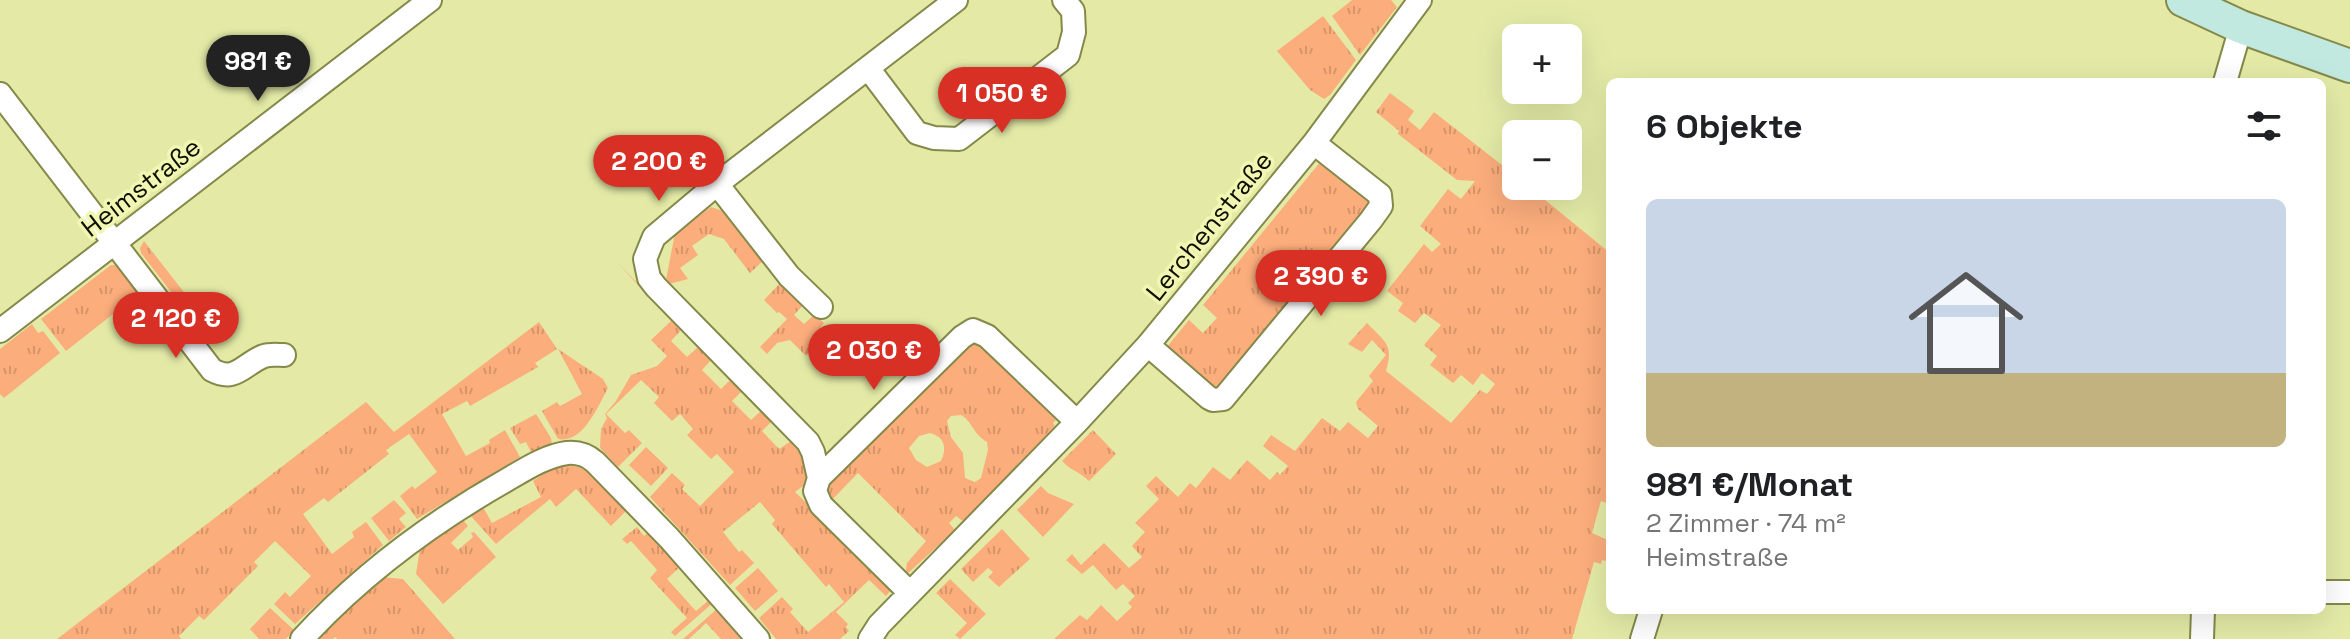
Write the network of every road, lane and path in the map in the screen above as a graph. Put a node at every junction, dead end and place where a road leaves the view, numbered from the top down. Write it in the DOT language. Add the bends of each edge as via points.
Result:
graph roads {
  1 [pos="430,0"];
  2 [pos="956,0"];
  3 [pos="1064,0"];
  4 [pos="1420,0"];
  5 [pos="2183,0"];
  6 [pos="2241,27"];
  7 [pos="2350,66"];
  8 [pos="868,68"];
  9 [pos="2226,78"];
  10 [pos="0,94"];
  11 [pos="1314,143"];
  12 [pos="717,184"];
  13 [pos="115,243"];
  14 [pos="821,307"];
  15 [pos="0,331"];
  16 [pos="1148,345"];
  17 [pos="284,355"];
  18 [pos="1077,422"];
  19 [pos="819,478"];
  20 [pos="2326,592"];
  21 [pos="2350,592"];
  22 [pos="910,593"];
  23 [pos="1650,614"];
  24 [pos="2203,614"];
  25 [pos="873,638"];
  26 [pos="302,639"];
  27 [pos="758,639"];
  28 [pos="1642,639"];
  29 [pos="2202,639"];
  1 -- 13 [label="street, Heimstraße"];
  2 -- 8 [label="street"];
  3 -- 8 [label="street" via="1073,11 1068,55 959,139 917,133"];
  4 -- 11 [label="street, Lerchenstraße"];
  5 -- 6 [label="main road"];
  6 -- 7 [label="main road"];
  6 -- 9 [label="street"];
  8 -- 12 [label="street"];
  10 -- 13 [label="street"];
  11 -- 16 [label="street, Lerchenstraße"];
  11 -- 16 [label="street" via="1377,192 1380,210 1223,399 1209,398"];
  12 -- 14 [label="street" via="789,276"];
  12 -- 19 [label="street" via="654,237 645,259 649,278 808,442"];
  13 -- 15 [label="street, Heimstraße"];
  13 -- 17 [label="street" via="212,370 234,374 265,356"];
  16 -- 18 [label="street, Lerchenstraße"];
  18 -- 19 [label="street" via="987,336 973,330"];
  18 -- 22 [label="street, Lerchenstraße"];
  19 -- 22 [label="street" via="817,500"];
  20 -- 21 [label="street"];
  22 -- 25 [label="street, Lerchenstraße"];
  23 -- 28 [label="street"];
  24 -- 29 [label="street"];
  26 -- 27 [label="street" via="408,544 531,466 569,453 595,462"];
}
